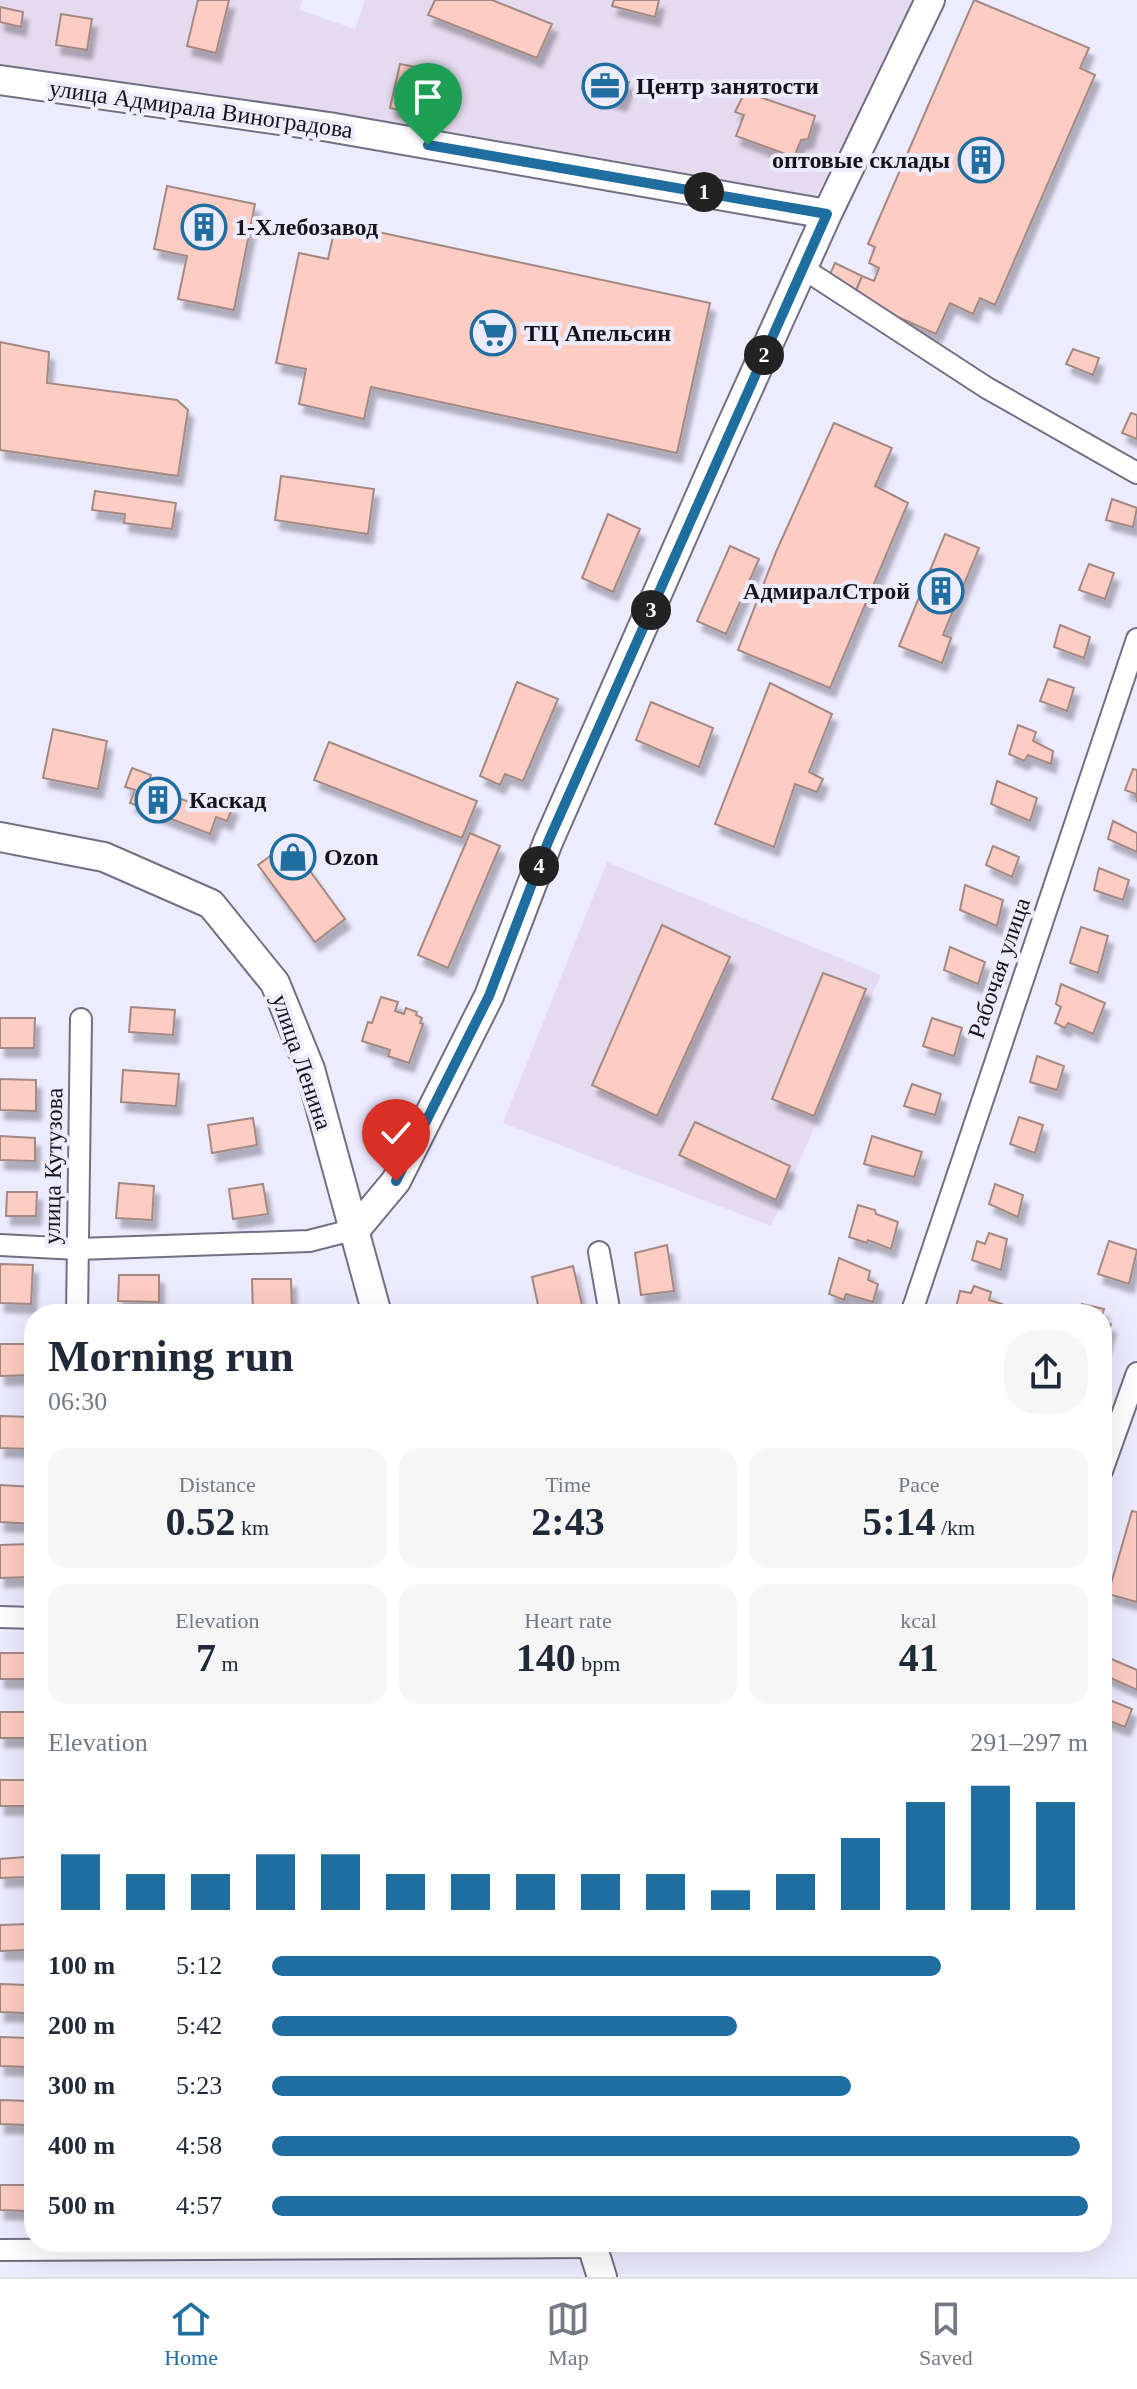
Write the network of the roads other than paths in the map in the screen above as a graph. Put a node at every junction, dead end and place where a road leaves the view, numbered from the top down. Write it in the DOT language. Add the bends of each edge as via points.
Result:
graph roads {
  1 [pos="930,0"];
  2 [pos="0,80"];
  3 [pos="827,214"];
  4 [pos="804,269"];
  5 [pos="1137,473"];
  6 [pos="1137,639"];
  7 [pos="0,837"];
  8 [pos="81,1019"];
  9 [pos="356,1229"];
  10 [pos="0,1245"];
  11 [pos="78,1249"];
  12 [pos="599,1252"];
  13 [pos="77,1304"];
  14 [pos="375,1304"];
  15 [pos="608,1304"];
  16 [pos="914,1304"];
  17 [pos="1137,1373"];
  18 [pos="1112,1443"];
  19 [pos="0,1617"];
  20 [pos="24,1618"];
  21 [pos="24,2249"];
  22 [pos="0,2250"];
  23 [pos="594,2252"];
  24 [pos="602,2277"];
  1 -- 3 [label="street"];
  2 -- 3 [label="street, улица Адмирала Виноградова" via="329,127"];
  3 -- 4 [label="street"];
  4 -- 5 [label="street" via="987,388"];
  4 -- 9 [label="street" via="548,842 489,996 396,1181"];
  6 -- 16 [label="street, Рабочая улица"];
  7 -- 9 [label="street, улица Ленина" via="104,857 211,904 275,983 310,1069"];
  8 -- 11 [label="street, улица Кутузова"];
  9 -- 11 [label="street" via="309,1241"];
  9 -- 14 [label="street, улица Ленина"];
  10 -- 11 [label="street"];
  11 -- 13 [label="street, улица Кутузова"];
  12 -- 15 [label="street"];
  17 -- 18 [label="street"];
  19 -- 20 [label="street"];
  21 -- 22 [label="street"];
  23 -- 24 [label="street"];
}
